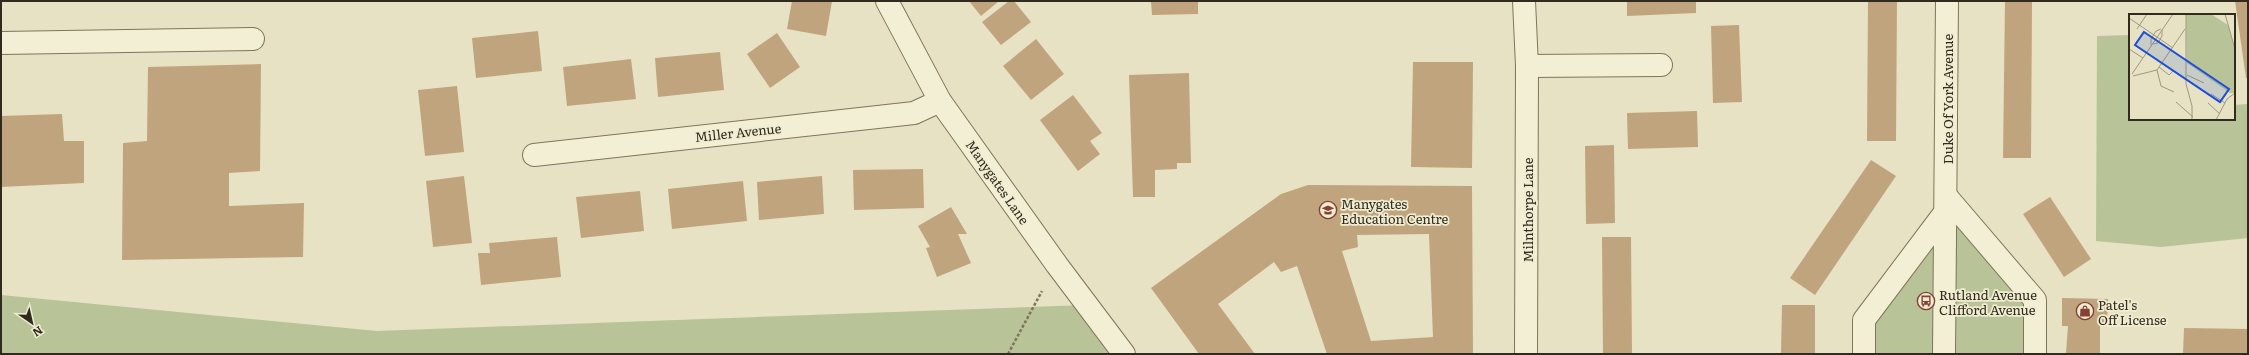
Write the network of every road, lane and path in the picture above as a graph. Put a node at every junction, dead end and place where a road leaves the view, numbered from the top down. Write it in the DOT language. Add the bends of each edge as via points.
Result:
graph roads {
  1 [pos="887,1"];
  2 [pos="1524,1"];
  3 [pos="1947,1"];
  4 [pos="253,39"];
  5 [pos="1,42"];
  6 [pos="1661,65"];
  7 [pos="1527,66"];
  8 [pos="940,102"];
  9 [pos="534,154"];
  10 [pos="1946,204"];
  11 [pos="1056,265"];
  12 [pos="1008,354"];
  13 [pos="1124,354"];
  14 [pos="1526,354"];
  15 [pos="1864,354"];
  16 [pos="1944,354"];
  17 [pos="2035,354"];
  1 -- 8 [label="street, Manygates Lane"];
  2 -- 7 [label="street, Milnthorpe Lane"];
  3 -- 10 [label="street, Duke Of York Avenue"];
  4 -- 5 [label="street"];
  6 -- 7 [label="street"];
  7 -- 14 [label="street, Milnthorpe Lane"];
  8 -- 9 [label="street, Miller Avenue" via="914,113"];
  8 -- 11 [label="street, Manygates Lane"];
  10 -- 15 [label="street" via="1864,320"];
  10 -- 16 [label="street, Duke Of York Avenue"];
  10 -- 17 [label="street" via="2035,300"];
  11 -- 12 [label="path"];
  11 -- 13 [label="street, Manygates Lane"];
}
